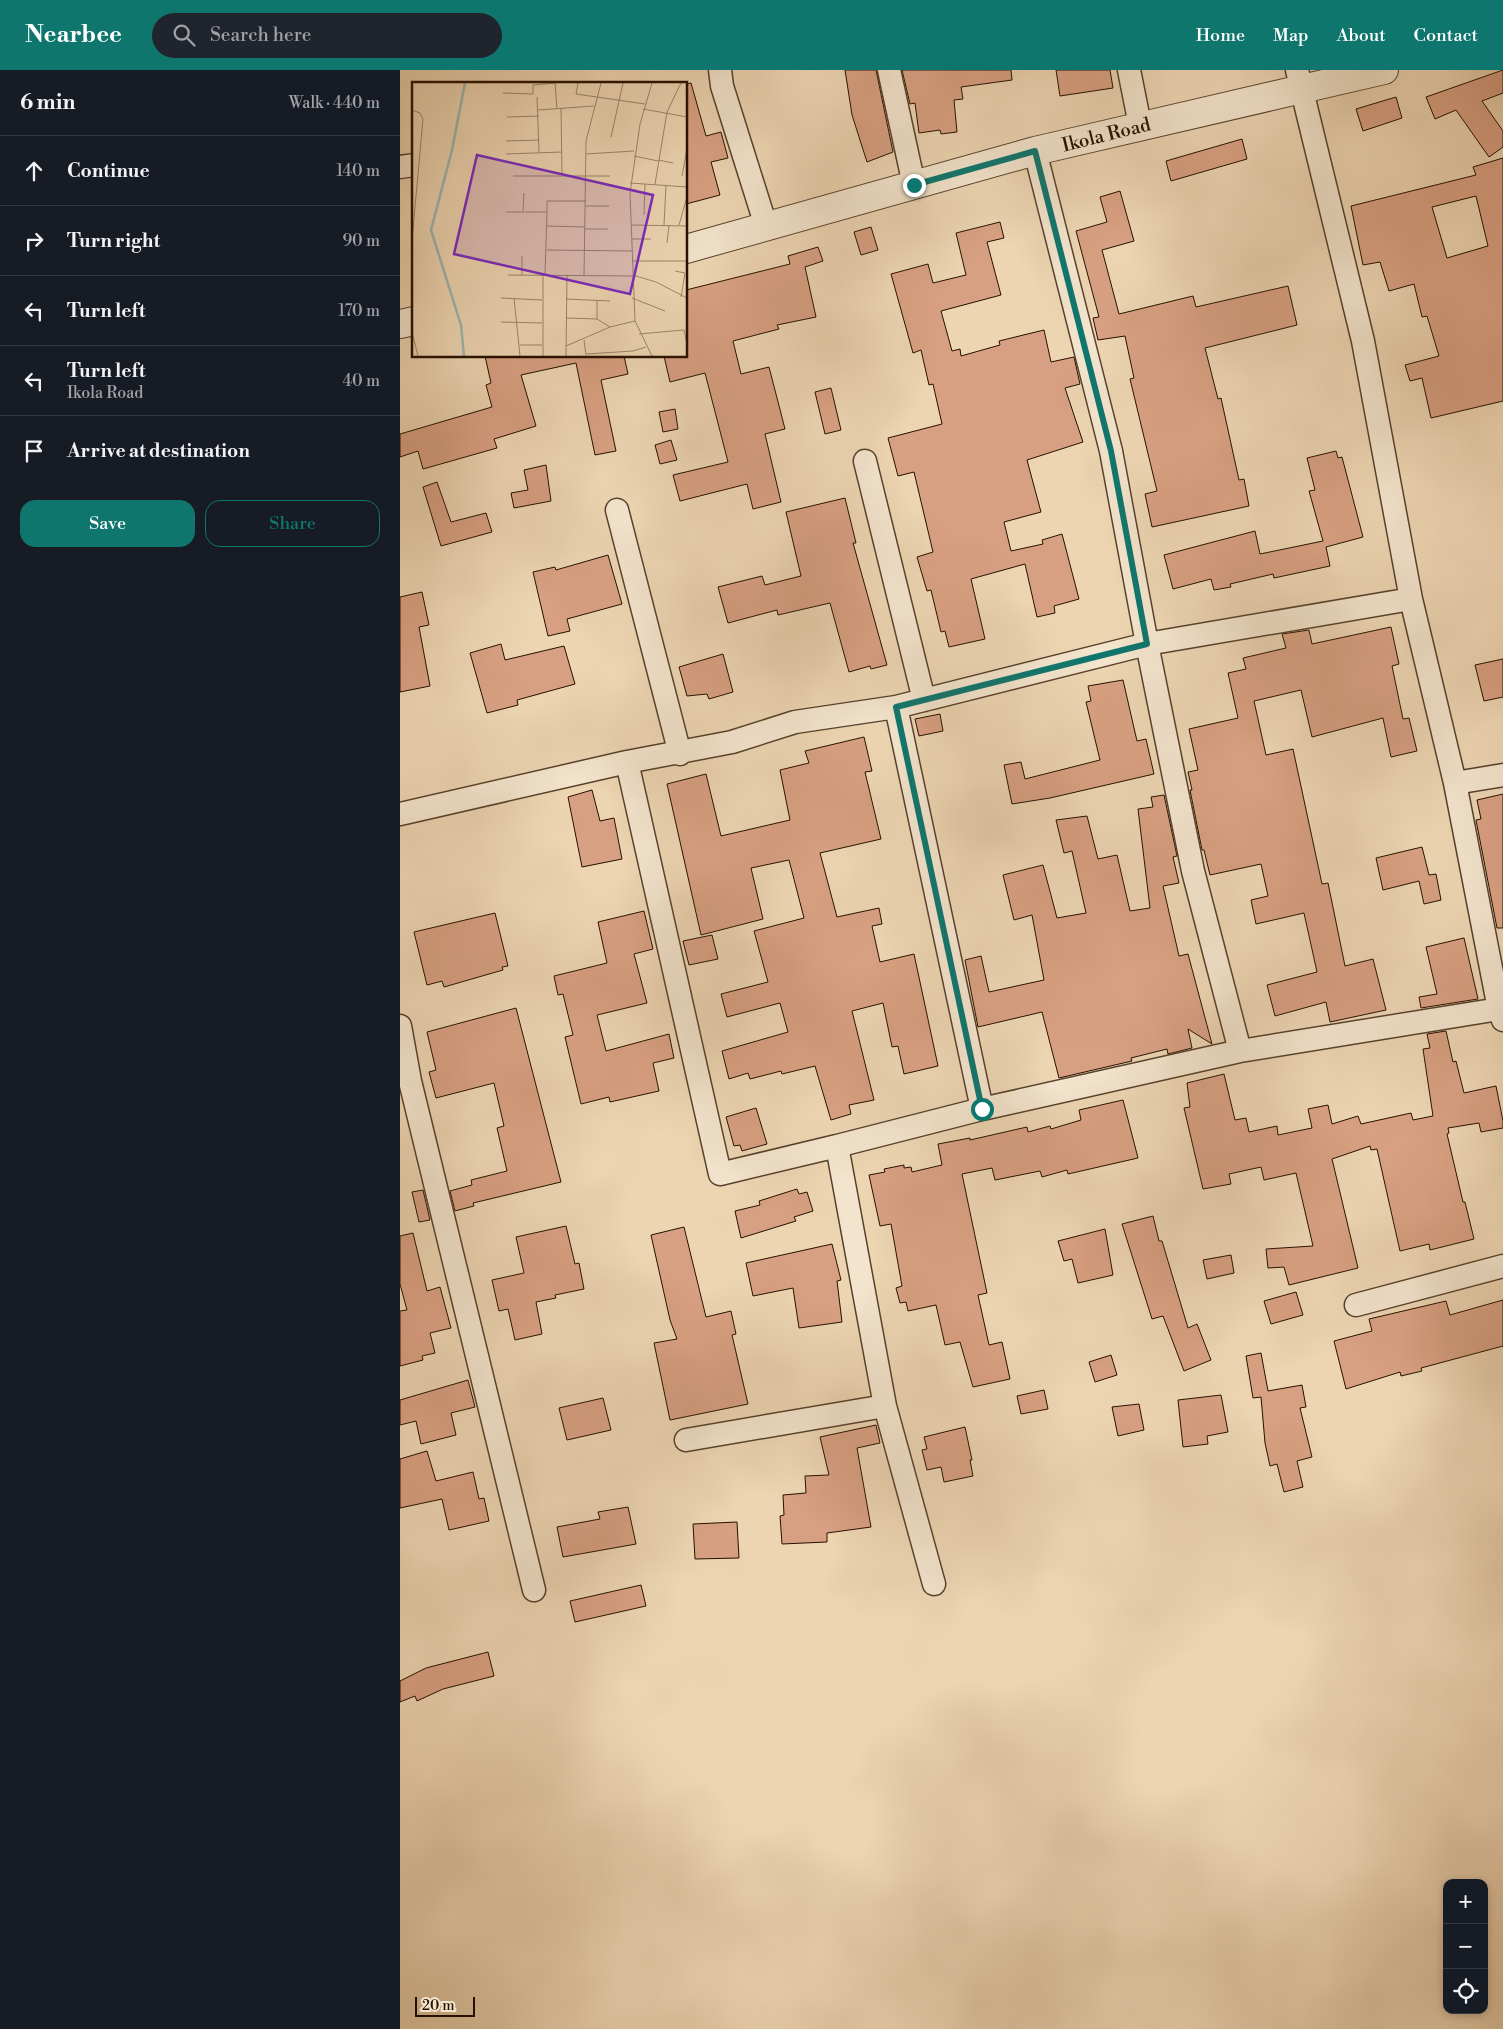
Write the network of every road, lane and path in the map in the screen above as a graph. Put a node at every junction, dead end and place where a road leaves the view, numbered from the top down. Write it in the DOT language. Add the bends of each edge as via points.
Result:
graph roads {
  1 [pos="720,70"];
  2 [pos="889,70"];
  3 [pos="1129,70"];
  4 [pos="1384,70"];
  5 [pos="1300,79"];
  6 [pos="1140,125"];
  7 [pos="1035,151"];
  8 [pos="914,185"];
  9 [pos="766,226"];
  10 [pos="688,248"];
  11 [pos="865,461"];
  12 [pos="617,510"];
  13 [pos="1411,599"];
  14 [pos="1147,644"];
  15 [pos="924,700"];
  16 [pos="896,707"];
  17 [pos="680,754"];
  18 [pos="628,762"];
  19 [pos="1503,775"];
  20 [pos="1456,784"];
  21 [pos="400,814"];
  22 [pos="1501,1014"];
  23 [pos="400,1026"];
  24 [pos="1240,1051"];
  25 [pos="405,1082"];
  26 [pos="982,1109"];
  27 [pos="837,1146"];
  28 [pos="1503,1266"];
  29 [pos="1356,1305"];
  30 [pos="885,1406"];
  31 [pos="686,1440"];
  32 [pos="934,1584"];
  33 [pos="534,1590"];
  1 -- 9 [label="street" via="722,86"];
  2 -- 8 [label="street"];
  3 -- 6 [label="street"];
  4 -- 5 [label="street, Ikola Road"];
  5 -- 6 [label="street, Ikola Road"];
  5 -- 13 [label="street" via="1363,342"];
  6 -- 7 [label="street, Ikola Road"];
  7 -- 8 [label="street, Ikola Road"];
  7 -- 14 [label="street" via="1111,451"];
  8 -- 9 [label="street, Ikola Road"];
  9 -- 10 [label="street, Ikola Road"];
  11 -- 15 [label="street"];
  12 -- 17 [label="street"];
  13 -- 14 [label="street"];
  13 -- 20 [label="street"];
  14 -- 15 [label="street"];
  14 -- 24 [label="street" via="1193,871"];
  15 -- 16 [label="street"];
  16 -- 17 [label="street" via="795,722"];
  16 -- 26 [label="street"];
  17 -- 18 [label="street"];
  18 -- 21 [label="street"];
  18 -- 27 [label="street" via="720,1174"];
  19 -- 20 [label="street"];
  20 -- 22 [label="street"];
  22 -- 24 [label="street"];
  23 -- 25 [label="street"];
  24 -- 26 [label="street"];
  25 -- 33 [label="street"];
  26 -- 27 [label="street"];
  27 -- 30 [label="street"];
  28 -- 29 [label="street"];
  30 -- 31 [label="street"];
  30 -- 32 [label="street"];
}
